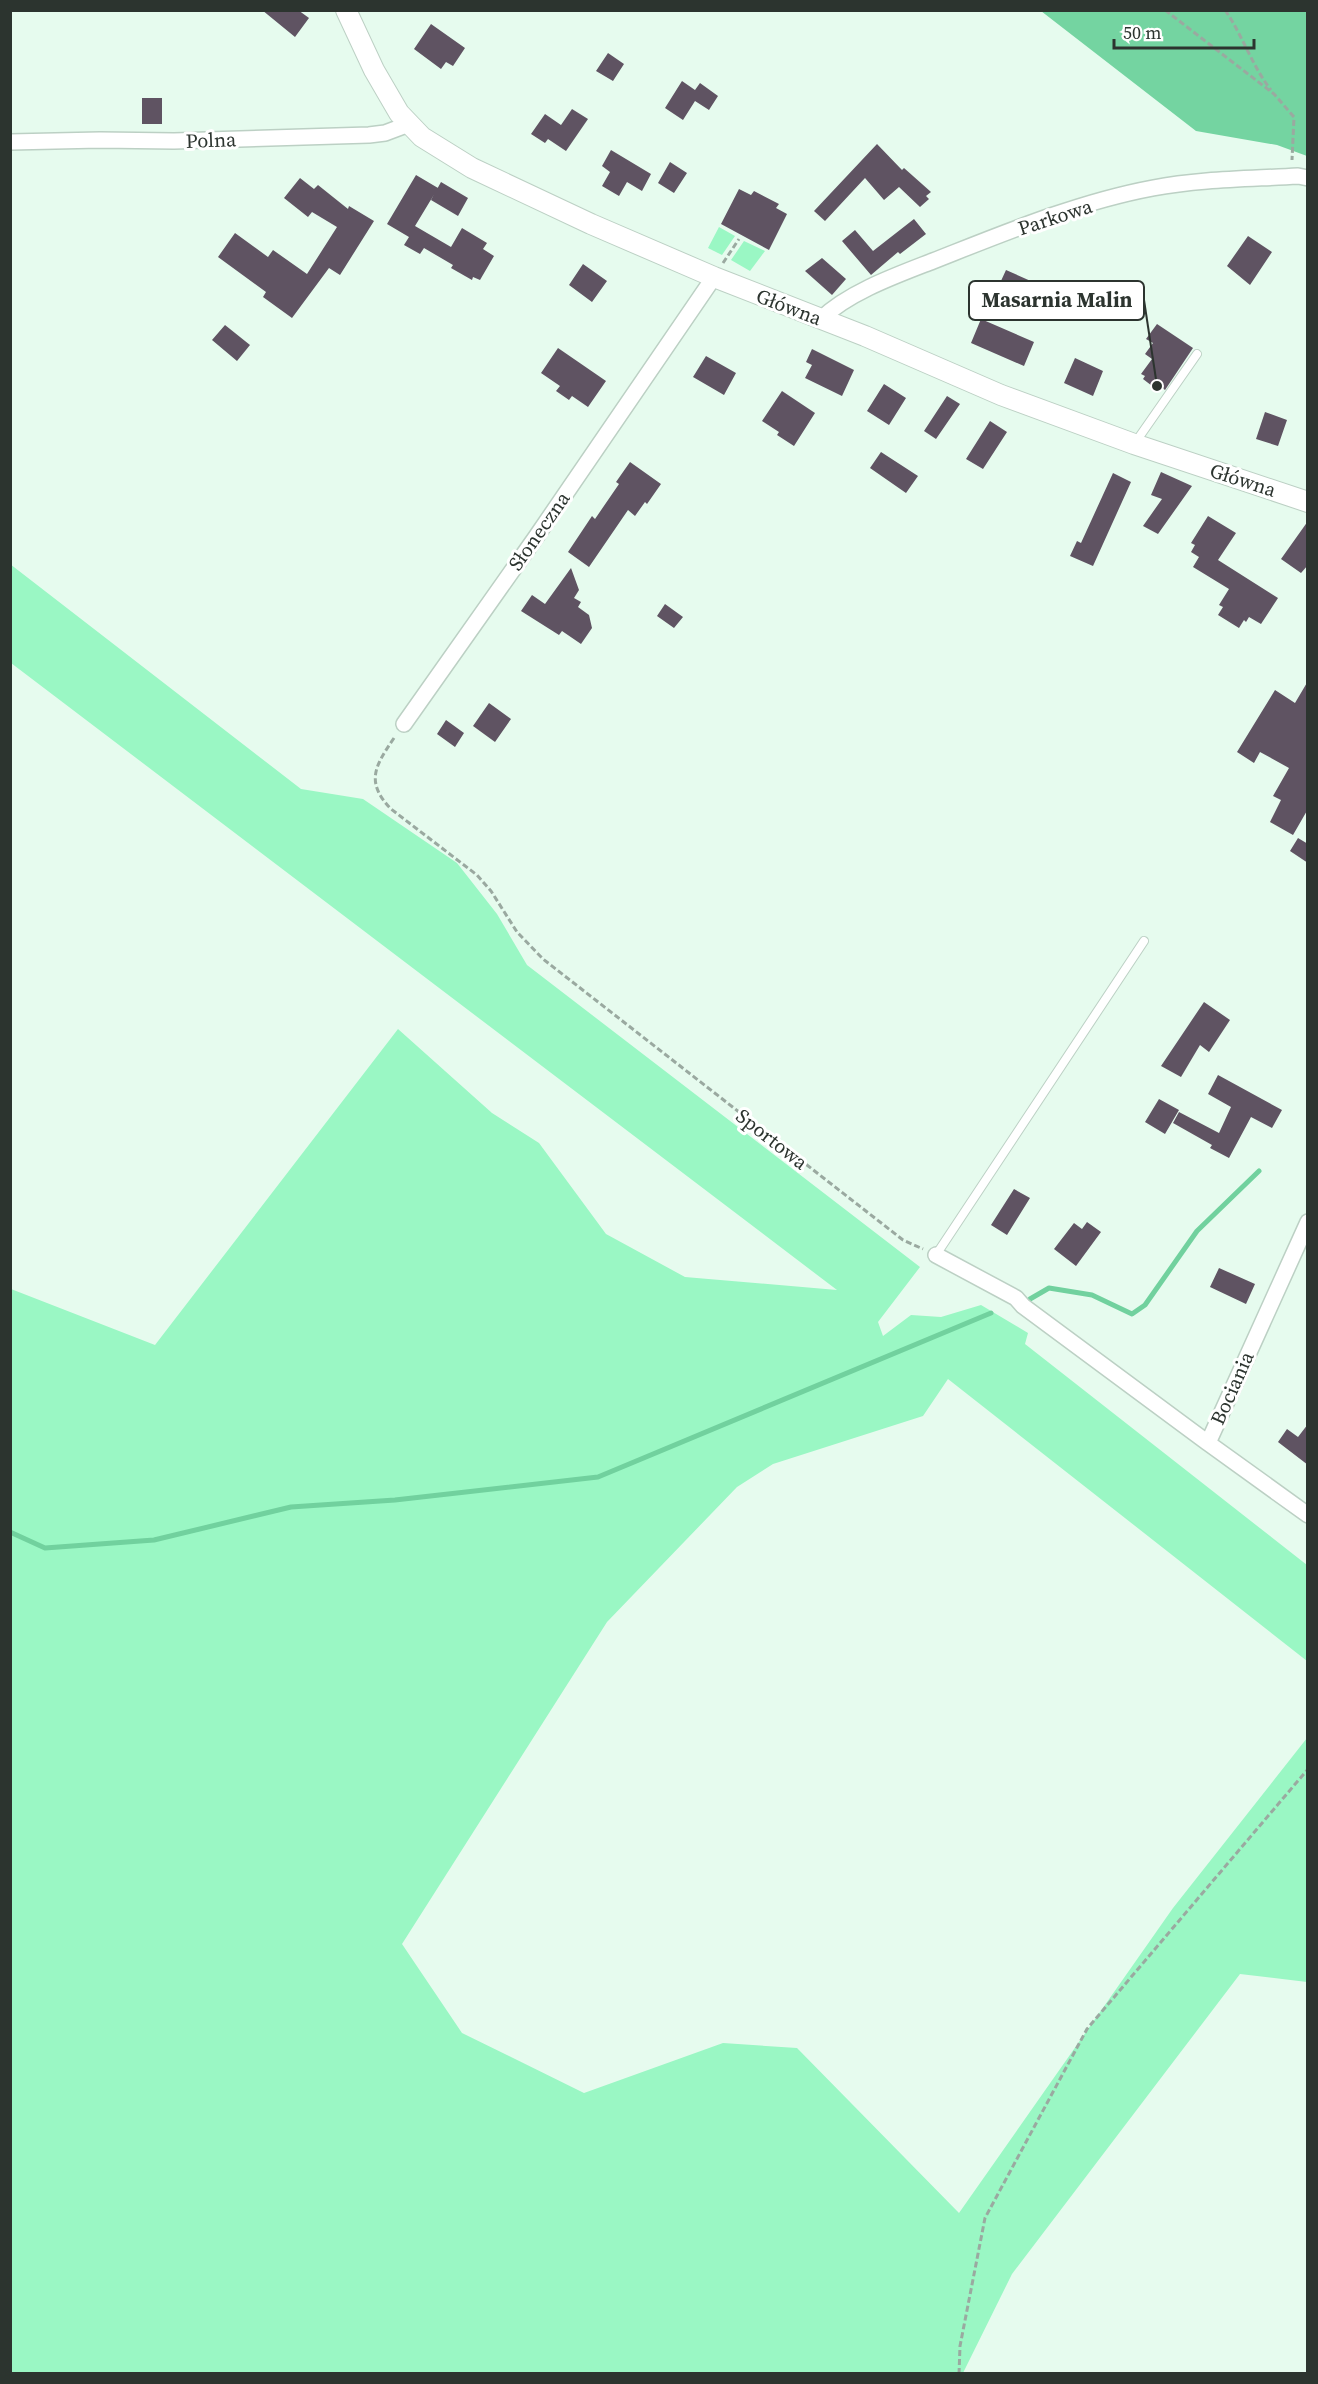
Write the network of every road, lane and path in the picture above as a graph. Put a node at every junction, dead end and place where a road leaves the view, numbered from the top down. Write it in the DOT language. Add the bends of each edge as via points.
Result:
graph roads {
  1 [pos="346,10"];
  2 [pos="1165,10"];
  3 [pos="1225,10"];
  4 [pos="1274,94"];
  5 [pos="409,124"];
  6 [pos="10,142"];
  7 [pos="1291,176"];
  8 [pos="1308,178"];
  9 [pos="739,239"];
  10 [pos="714,277"];
  11 [pos="821,319"];
  12 [pos="1197,354"];
  13 [pos="1134,444"];
  14 [pos="1308,502"];
  15 [pos="404,724"];
  16 [pos="1144,941"];
  17 [pos="1308,1222"];
  18 [pos="936,1255"];
  19 [pos="1208,1443"];
  20 [pos="1308,1515"];
  21 [pos="1308,1769"];
  22 [pos="958,2373"];
  1 -- 5 [label="street, Główna" via="388,98"];
  2 -- 4 [label="path"];
  3 -- 4 [label="path"];
  4 -- 7 [label="path" via="1294,117"];
  5 -- 6 [label="street, Polna" via="369,135"];
  5 -- 10 [label="street, Główna" via="436,147 472,168"];
  7 -- 8 [label="street, Parkowa"];
  7 -- 11 [label="street, Parkowa" via="1152,188 1061,212 903,273 834,306"];
  9 -- 10 [label="path"];
  10 -- 11 [label="street, Główna"];
  10 -- 15 [label="street, Słoneczna"];
  11 -- 13 [label="street, Główna" via="1022,404"];
  12 -- 13 [label="lane"];
  13 -- 14 [label="street, Główna"];
  15 -- 18 [label="path, Sportowa" via="378,765 374,782 381,799 391,809 477,875 517,932 543,959 903,1240"];
  16 -- 18 [label="lane"];
  17 -- 19 [label="street, Bociania"];
  18 -- 19 [label="street" via="1016,1298"];
  19 -- 20 [label="street, Bociania"];
  21 -- 22 [label="path" via="1087,2029 985,2218"];
}
